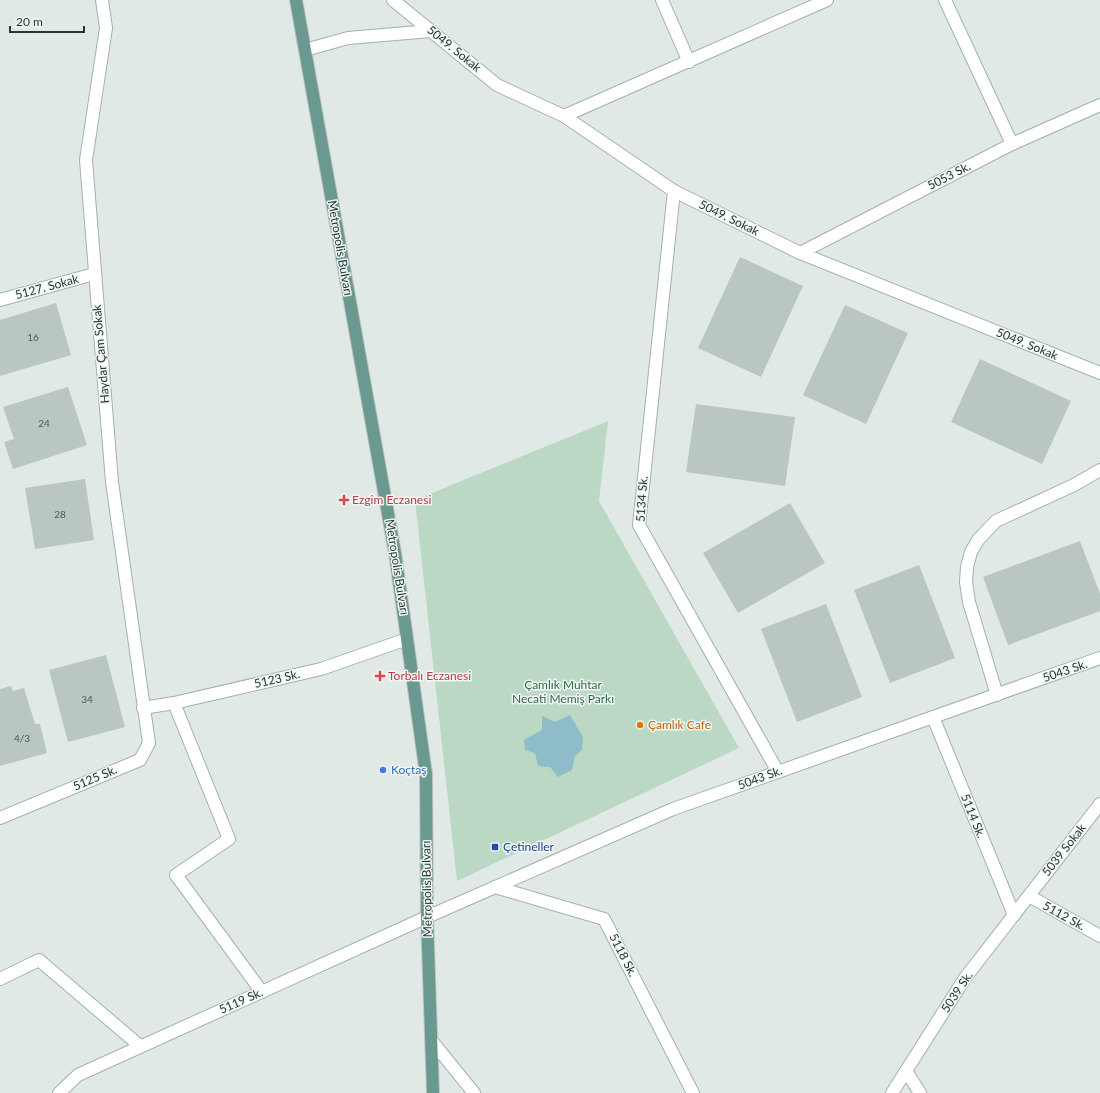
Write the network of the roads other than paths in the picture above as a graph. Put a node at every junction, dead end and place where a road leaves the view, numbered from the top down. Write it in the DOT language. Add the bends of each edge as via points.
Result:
graph roads {
  1 [pos="102,0"];
  2 [pos="296,0"];
  3 [pos="393,0"];
  4 [pos="662,0"];
  5 [pos="828,0"];
  6 [pos="945,0"];
  7 [pos="431,31"];
  8 [pos="305,50"];
  9 [pos="690,62"];
  10 [pos="1100,105"];
  11 [pos="564,116"];
  12 [pos="1012,144"];
  13 [pos="674,191"];
  14 [pos="800,253"];
  15 [pos="94,274"];
  16 [pos="0,300"];
  17 [pos="1100,373"];
  18 [pos="1100,470"];
  19 [pos="407,639"];
  20 [pos="1100,658"];
  21 [pos="997,695"];
  22 [pos="174,703"];
  23 [pos="143,708"];
  24 [pos="933,717"];
  25 [pos="778,772"];
  26 [pos="1100,804"];
  27 [pos="0,818"];
  28 [pos="495,887"];
  29 [pos="1029,896"];
  30 [pos="1014,915"];
  31 [pos="427,916"];
  32 [pos="1100,936"];
  33 [pos="0,979"];
  34 [pos="262,992"];
  35 [pos="431,1040"];
  36 [pos="140,1046"];
  37 [pos="906,1071"];
  38 [pos="60,1093"];
  39 [pos="433,1093"];
  40 [pos="474,1093"];
  41 [pos="693,1093"];
  42 [pos="892,1093"];
  43 [pos="920,1093"];
  1 -- 15 [label="street, Haydar Çam Sokak" via="106,28 86,160"];
  2 -- 8 [label="main road, Metropolis Bulvarı"];
  3 -- 7 [label="street, 5049. Sokak"];
  4 -- 9 [label="street"];
  5 -- 9 [label="street"];
  6 -- 12 [label="street"];
  7 -- 8 [label="street" via="348,38"];
  7 -- 11 [label="street, 5049. Sokak" via="497,85"];
  8 -- 19 [label="main road, Metropolis Bulvarı" via="396,553"];
  9 -- 11 [label="street"];
  10 -- 12 [label="street, 5053 Sk."];
  11 -- 13 [label="street, 5049. Sokak"];
  12 -- 14 [label="street, 5053 Sk."];
  13 -- 14 [label="street, 5049. Sokak"];
  13 -- 25 [label="street, 5134 Sk." via="639,525"];
  14 -- 17 [label="street, 5049. Sokak"];
  15 -- 16 [label="street, 5127. Sokak"];
  15 -- 23 [label="street, Haydar Çam Sokak" via="112,482"];
  18 -- 21 [label="street" via="1074,485 996,521 978,540 971,552 967,574 969,602"];
  19 -- 22 [label="street, 5123 Sk." via="321,669"];
  19 -- 31 [label="main road, Metropolis Bulvarı" via="426,774"];
  20 -- 21 [label="street, 5043 Sk."];
  21 -- 24 [label="street, 5043 Sk."];
  22 -- 23 [label="street, 5123 Sk."];
  22 -- 34 [label="street" via="229,839 176,875"];
  23 -- 27 [label="street, 5125 Sk." via="149,743 140,760"];
  24 -- 25 [label="street, 5043 Sk."];
  24 -- 30 [label="street, 5114 Sk."];
  25 -- 28 [label="street, 5043 Sk." via="673,809"];
  26 -- 29 [label="street, 5039 Sokak"];
  28 -- 31 [label="street, 5043 Sk."];
  28 -- 41 [label="street, 5118 Sk." via="604,919"];
  29 -- 30 [label="street, 5039 Sk."];
  29 -- 32 [label="street, 5112 Sk."];
  30 -- 37 [label="street, 5039 Sk." via="965,978"];
  31 -- 34 [label="street, 5119 Sk."];
  31 -- 35 [label="main road, Metropolis Bulvarı"];
  33 -- 36 [label="street" via="38,960"];
  34 -- 36 [label="street, 5119 Sk."];
  35 -- 39 [label="main road, Metropolis Bulvarı"];
  35 -- 40 [label="street"];
  36 -- 38 [label="street, 5119 Sk." via="78,1075"];
  37 -- 42 [label="street, 5039 Sk."];
  37 -- 43 [label="street"];
}
